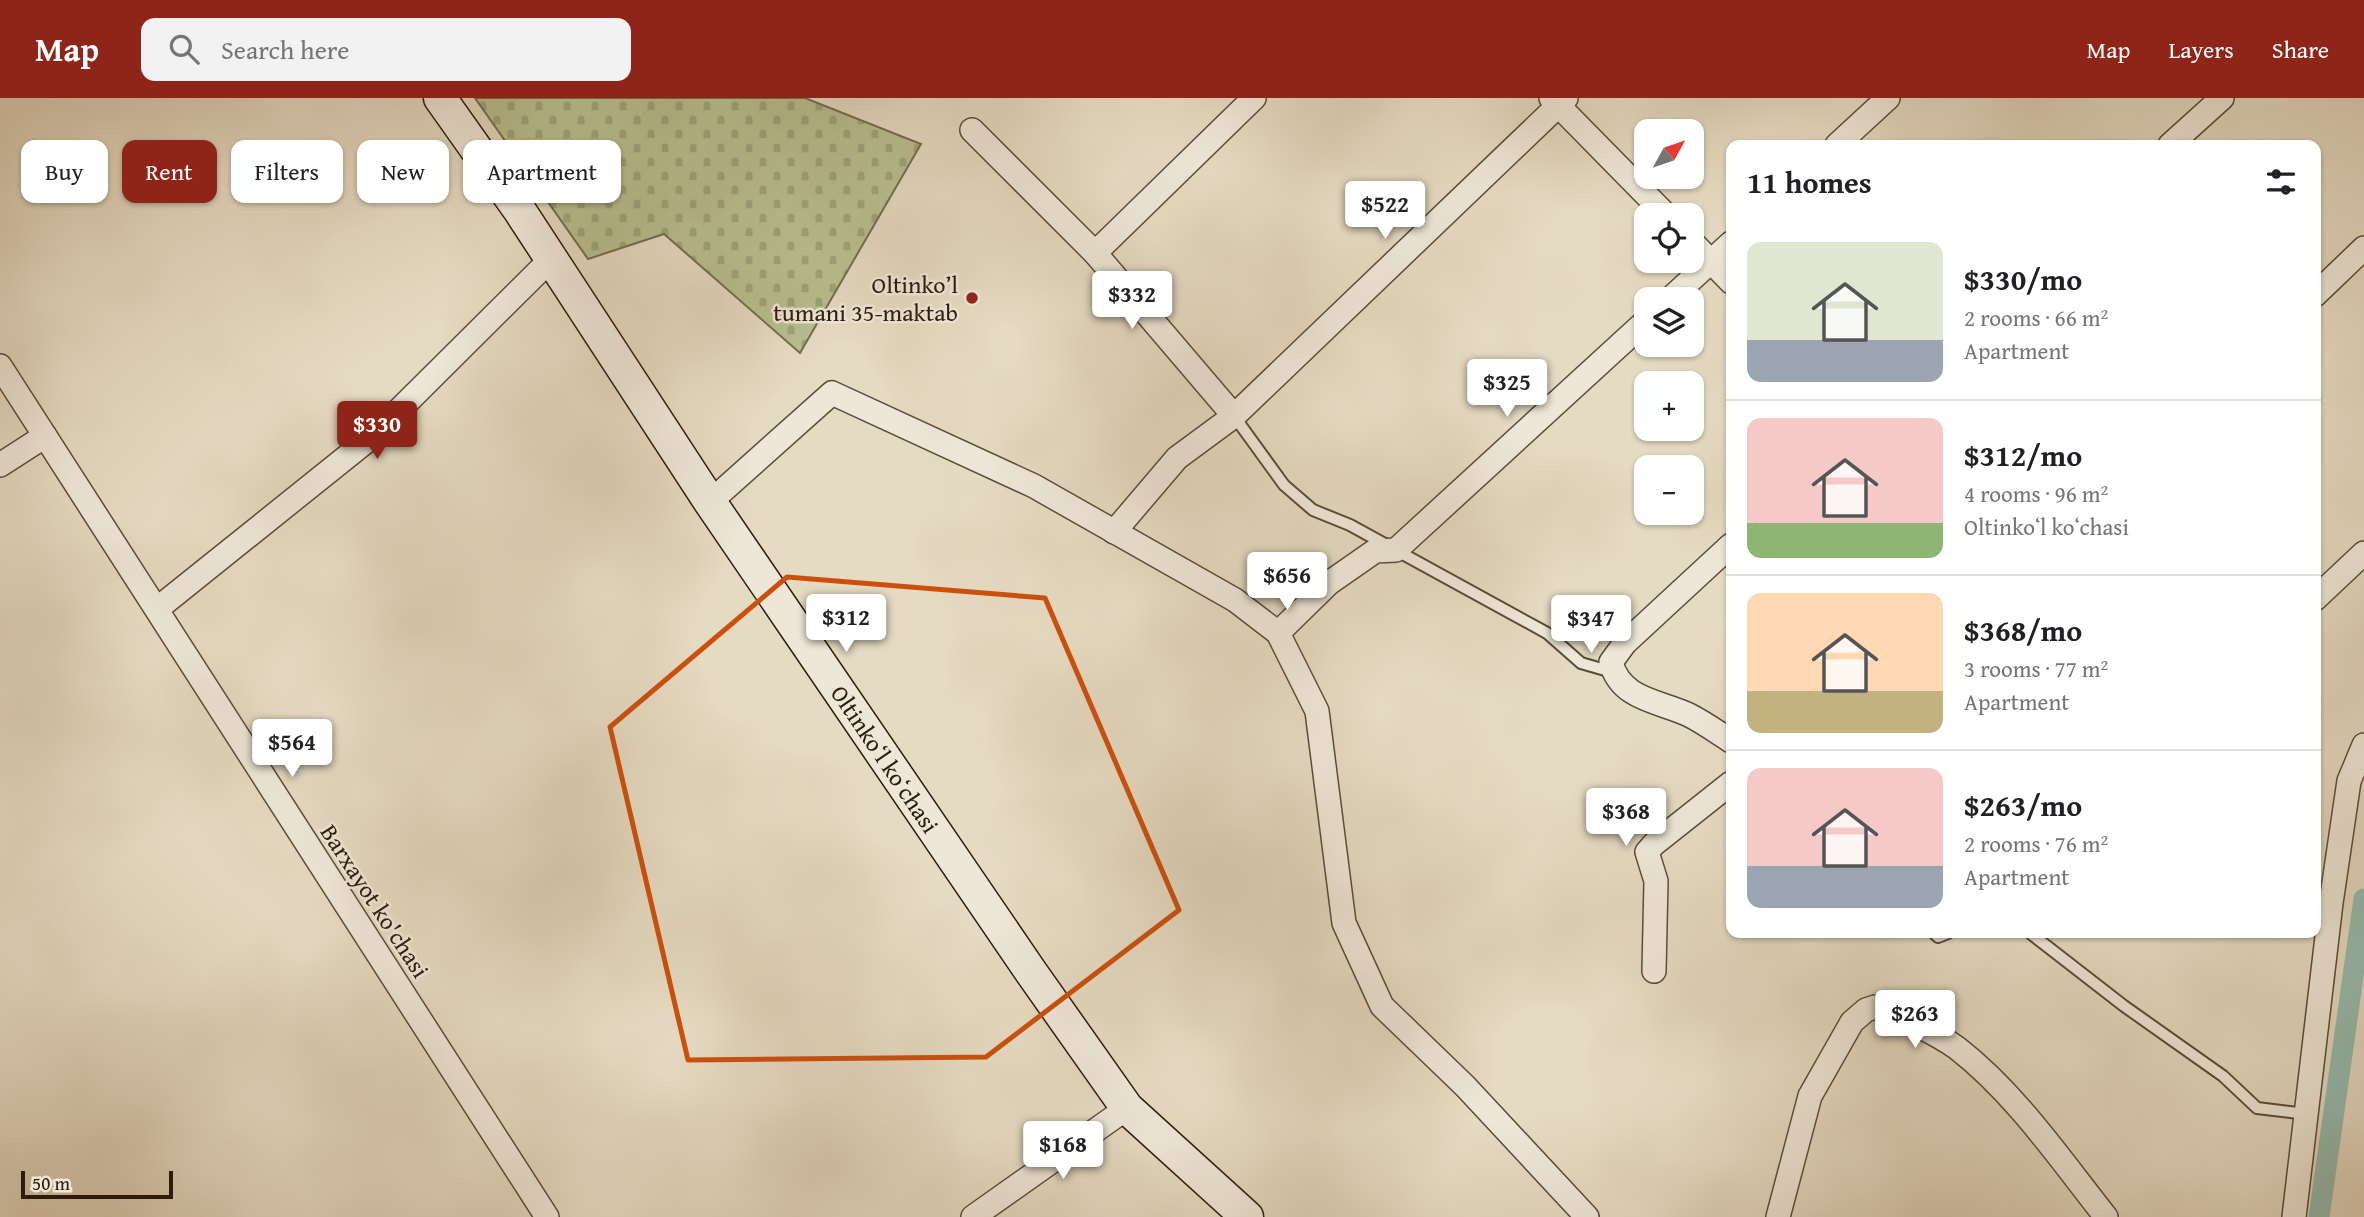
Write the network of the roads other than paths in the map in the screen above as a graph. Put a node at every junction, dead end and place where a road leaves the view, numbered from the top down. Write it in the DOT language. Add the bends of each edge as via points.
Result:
graph roads {
  1 [pos="440,98"];
  2 [pos="1254,98"];
  3 [pos="1888,98"];
  4 [pos="2222,98"];
  5 [pos="1558,101"];
  6 [pos="972,130"];
  7 [pos="1842,140"];
  8 [pos="2175,140"];
  9 [pos="1655,203"];
  10 [pos="2364,247"];
  11 [pos="1726,248"];
  12 [pos="1095,253"];
  13 [pos="1704,254"];
  14 [pos="551,259"];
  15 [pos="1711,261"];
  16 [pos="1726,277"];
  17 [pos="1683,287"];
  18 [pos="2321,289"];
  19 [pos="1634,332"];
  20 [pos="0,366"];
  21 [pos="1234,416"];
  22 [pos="45,436"];
  23 [pos="0,465"];
  24 [pos="710,502"];
  25 [pos="1114,532"];
  26 [pos="1396,550"];
  27 [pos="1726,550"];
  28 [pos="2364,553"];
  29 [pos="2321,593"];
  30 [pos="157,609"];
  31 [pos="1278,633"];
  32 [pos="1614,673"];
  33 [pos="1726,738"];
  34 [pos="2364,745"];
  35 [pos="1726,787"];
  36 [pos="2323,895"];
  37 [pos="2321,924"];
  38 [pos="2036,938"];
  39 [pos="2320,938"];
  40 [pos="1654,971"];
  41 [pos="1127,1108"];
  42 [pos="2308,1114"];
  43 [pos="547,1217"];
  44 [pos="973,1217"];
  45 [pos="1247,1217"];
  46 [pos="1587,1217"];
  47 [pos="1778,1217"];
  48 [pos="2106,1217"];
  49 [pos="2294,1217"];
  1 -- 14 [label="main road, Oltinkoʻl koʻchasi"];
  2 -- 12 [label="street"];
  3 -- 7 [label="street"];
  4 -- 8 [label="street"];
  5 -- 9 [label="street"];
  5 -- 21 [label="street"];
  6 -- 12 [label="street"];
  10 -- 18 [label="street"];
  11 -- 15 [label="street"];
  12 -- 21 [label="street"];
  13 -- 15 [label="street"];
  14 -- 24 [label="main road, Oltinkoʻl koʻchasi"];
  14 -- 30 [label="street" via="374,435"];
  15 -- 16 [label="street"];
  15 -- 17 [label="street"];
  19 -- 26 [label="street"];
  20 -- 22 [label="street, Barxayot ko'chasi"];
  21 -- 25 [label="street" via="1177,458"];
  21 -- 26 [label="lane" via="1284,485 1313,510"];
  22 -- 23 [label="street"];
  22 -- 30 [label="street, Barxayot ko'chasi"];
  24 -- 25 [label="street" via="832,393 1034,486"];
  24 -- 41 [label="main road, Oltinkoʻl koʻchasi"];
  25 -- 31 [label="street" via="1235,600"];
  26 -- 31 [label="street" via="1375,551 1338,577"];
  26 -- 32 [label="lane" via="1547,633 1581,663"];
  27 -- 32 [label="street" via="1625,643 1611,663"];
  28 -- 29 [label="street"];
  30 -- 43 [label="street, Barxayot ko'chasi"];
  31 -- 46 [label="street" via="1317,711 1344,923 1382,1006 1465,1086"];
  32 -- 33 [label="street" via="1643,700 1688,714"];
  34 -- 36 [label="street" via="2349,781"];
  35 -- 40 [label="street" via="1647,852 1656,881"];
  36 -- 37 [label="street"];
  38 -- 42 [label="lane" via="2223,1076 2257,1108"];
  39 -- 42 [label="street"];
  41 -- 44 [label="street"];
  41 -- 45 [label="main road, Oltinkoʻl koʻchasi"];
  42 -- 49 [label="street"];
  47 -- 48 [label="street" via="1810,1096 1852,1022 1875,1007 1956,1048 2011,1099"];
}
